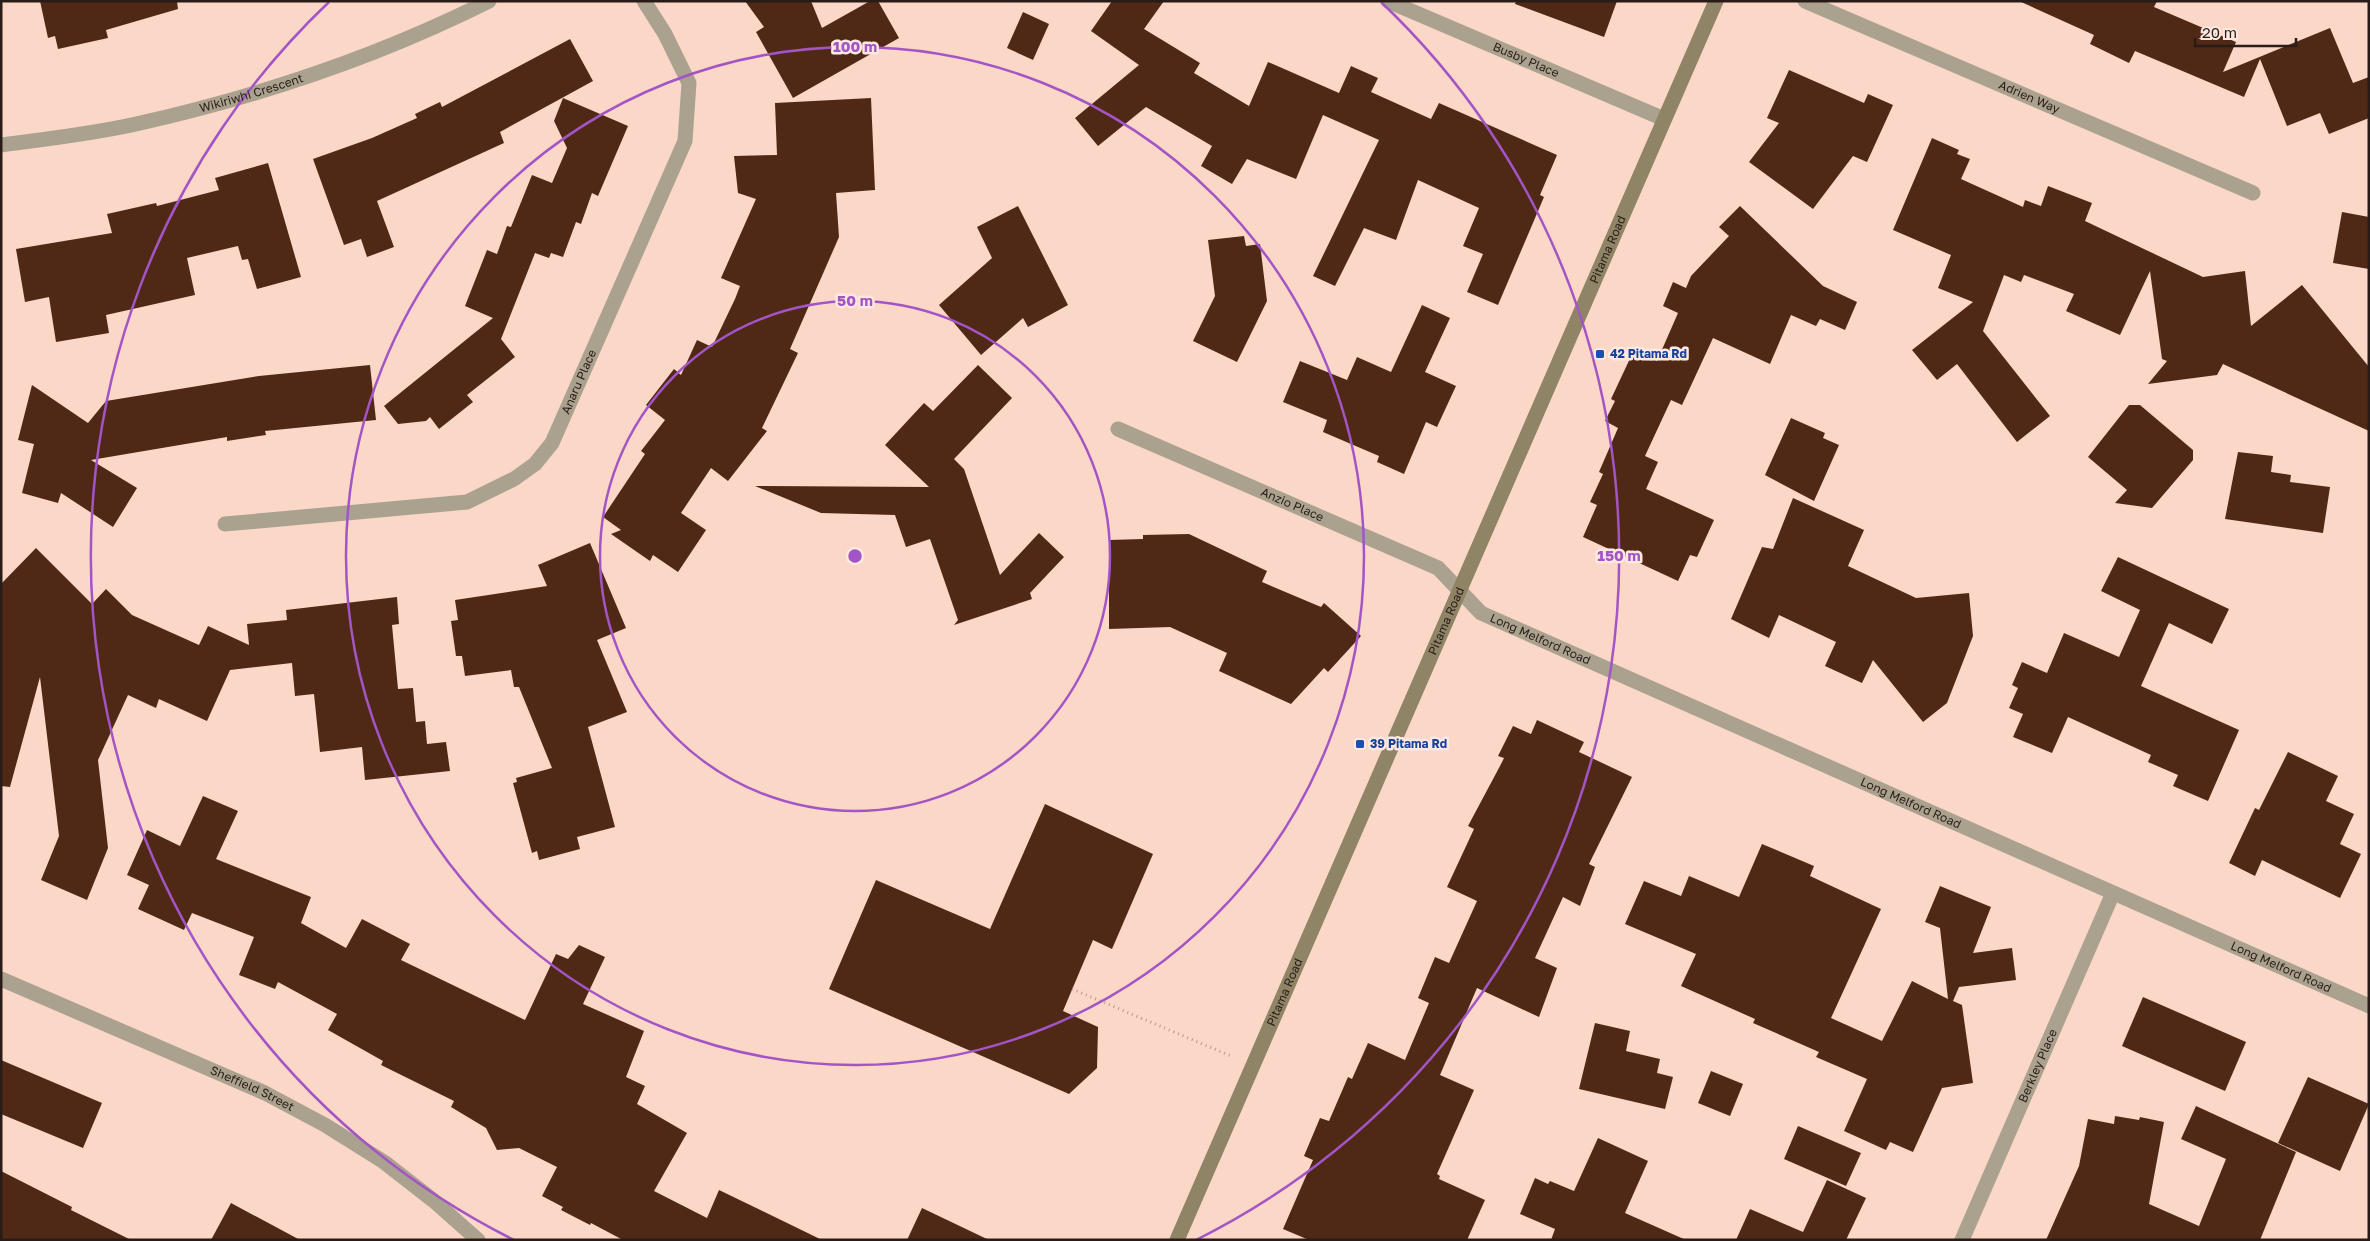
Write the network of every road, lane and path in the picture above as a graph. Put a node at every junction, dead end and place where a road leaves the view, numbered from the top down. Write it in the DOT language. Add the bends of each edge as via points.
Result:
graph roads {
  1 [pos="489,1"];
  2 [pos="644,1"];
  3 [pos="1388,1"];
  4 [pos="1716,1"];
  5 [pos="1805,1"];
  6 [pos="1664,120"];
  7 [pos="1,145"];
  8 [pos="2253,193"];
  9 [pos="1118,429"];
  10 [pos="225,524"];
  11 [pos="1460,591"];
  12 [pos="2113,893"];
  13 [pos="1,979"];
  14 [pos="1072,989"];
  15 [pos="2369,1006"];
  16 [pos="1252,1065"];
  17 [pos="478,1240"];
  18 [pos="1177,1240"];
  19 [pos="1962,1240"];
  1 -- 7 [label="street, Wikiriwhi Crescent" via="380,50 242,96 135,124"];
  2 -- 10 [label="street, Anaru Place" via="665,34 689,83 685,141 552,443 535,464 514,479 467,502"];
  3 -- 6 [label="street, Busby Place"];
  4 -- 6 [label="street, Pitama Road"];
  5 -- 8 [label="street, Adrien Way"];
  6 -- 11 [label="street, Pitama Road"];
  9 -- 11 [label="street, Anzio Place" via="1438,568"];
  11 -- 12 [label="street, Long Melford Road" via="1481,613"];
  11 -- 16 [label="street, Pitama Road"];
  12 -- 15 [label="street, Long Melford Road"];
  12 -- 19 [label="street, Berkley Place"];
  13 -- 17 [label="street, Sheffield Street" via="265,1093 326,1125 384,1162"];
  14 -- 16 [label="path"];
  16 -- 18 [label="street, Pitama Road"];
}
